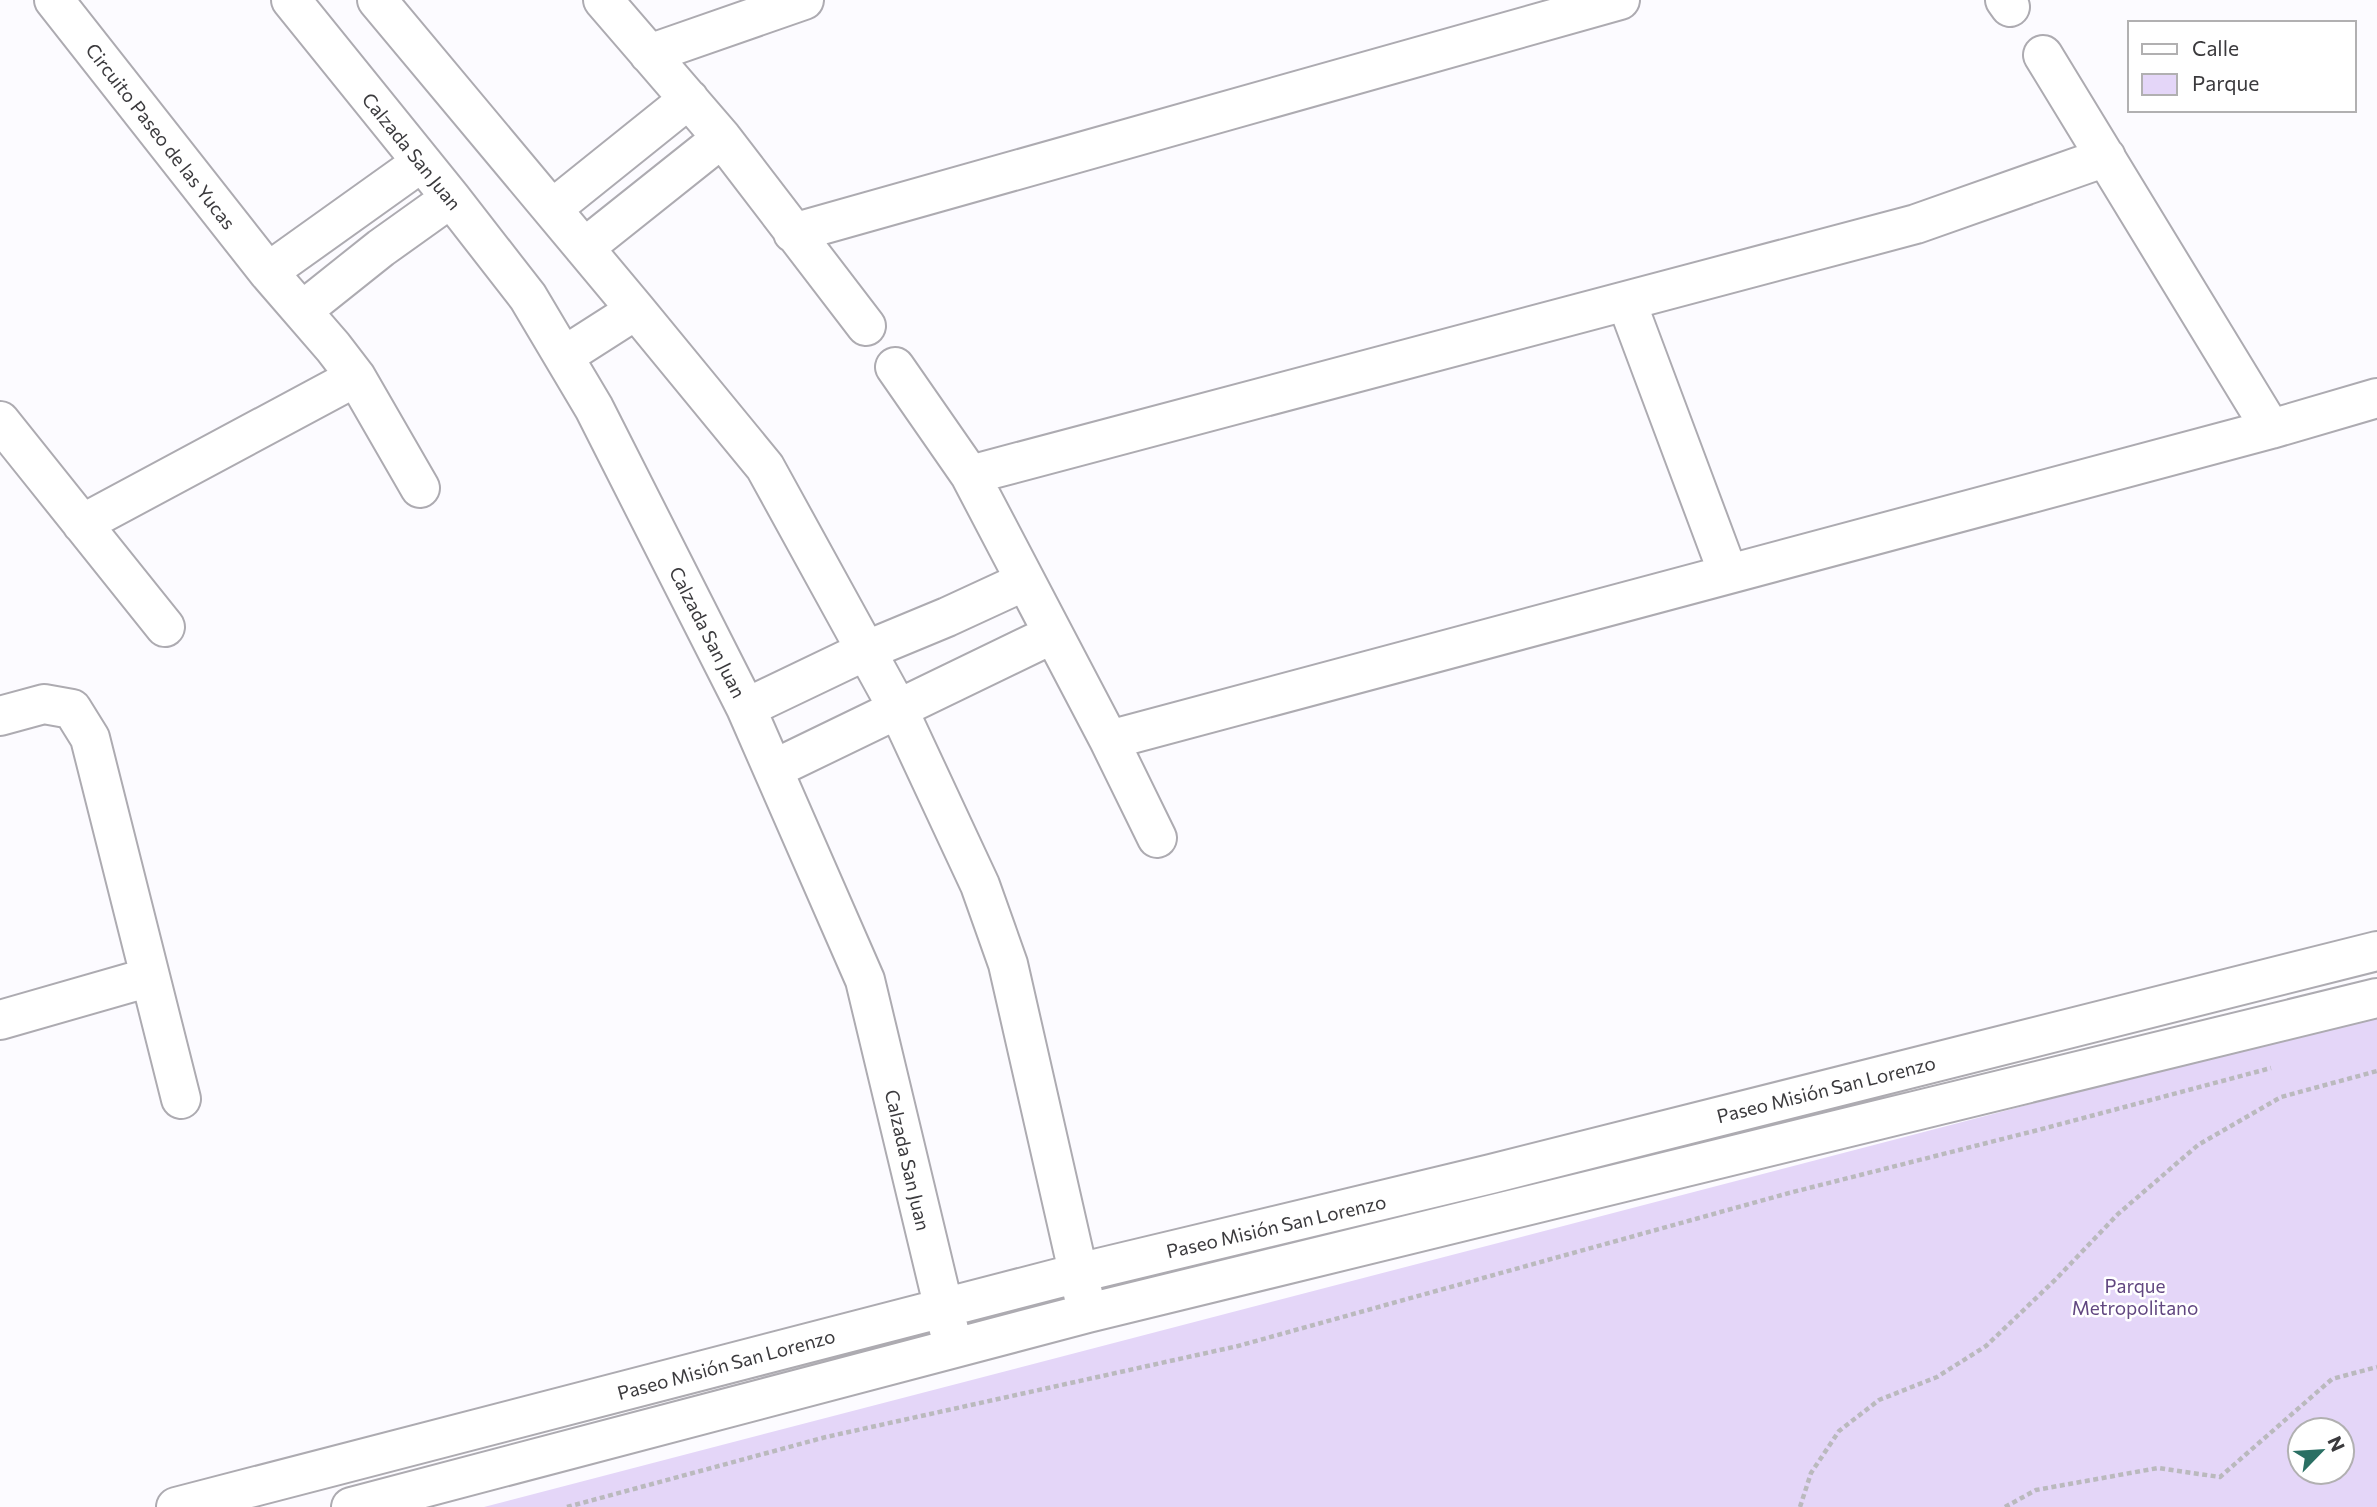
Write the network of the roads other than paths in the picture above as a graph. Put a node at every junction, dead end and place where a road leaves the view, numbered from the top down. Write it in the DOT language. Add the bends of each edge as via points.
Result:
graph roads {
  1 [pos="54,0"];
  2 [pos="291,0"];
  3 [pos="377,0"];
  4 [pos="603,0"];
  5 [pos="804,0"];
  6 [pos="1620,0"];
  7 [pos="649,54"];
  8 [pos="2043,55"];
  9 [pos="689,99"];
  10 [pos="722,138"];
  11 [pos="2106,157"];
  12 [pos="422,162"];
  13 [pos="451,198"];
  14 [pos="552,209"];
  15 [pos="793,233"];
  16 [pos="584,247"];
  17 [pos="268,272"];
  18 [pos="1627,303"];
  19 [pos="636,310"];
  20 [pos="302,311"];
  21 [pos="866,326"];
  22 [pos="564,356"];
  23 [pos="895,368"];
  24 [pos="356,377"];
  25 [pos="2377,398"];
  26 [pos="0,421"];
  27 [pos="2271,429"];
  28 [pos="970,475"];
  29 [pos="420,488"];
  30 [pos="82,524"];
  31 [pos="1728,573"];
  32 [pos="1025,581"];
  33 [pos="165,627"];
  34 [pos="1053,634"];
  35 [pos="865,651"];
  36 [pos="897,707"];
  37 [pos="747,708"];
  38 [pos="0,716"];
  39 [pos="1109,740"];
  40 [pos="774,769"];
  41 [pos="1157,838"];
  42 [pos="2377,951"];
  43 [pos="150,977"];
  44 [pos="2377,998"];
  45 [pos="0,1020"];
  46 [pos="181,1099"];
  47 [pos="1078,1273"];
  48 [pos="944,1308"];
  49 [pos="1088,1313"];
  50 [pos="954,1348"];
  51 [pos="176,1507"];
  52 [pos="351,1507"];
  1 -- 17 [label="street, Circuito Paseo de las Yucas"];
  2 -- 12 [label="street, Calzada San Juan"];
  3 -- 14 [label="street"];
  4 -- 7 [label="street"];
  5 -- 7 [label="street"];
  6 -- 15 [label="street"];
  7 -- 9 [label="street"];
  8 -- 11 [label="street"];
  9 -- 10 [label="street"];
  9 -- 14 [label="street"];
  10 -- 15 [label="street"];
  10 -- 16 [label="street"];
  11 -- 18 [label="street" via="1916,224"];
  11 -- 27 [label="street"];
  12 -- 13 [label="street, Calzada San Juan"];
  12 -- 17 [label="street"];
  13 -- 20 [label="street"];
  13 -- 22 [label="street, Calzada San Juan" via="528,297"];
  14 -- 16 [label="street"];
  15 -- 21 [label="street"];
  16 -- 19 [label="street"];
  17 -- 20 [label="street, Circuito Paseo de las Yucas"];
  18 -- 28 [label="street"];
  18 -- 31 [label="street"];
  19 -- 22 [label="street"];
  19 -- 35 [label="street" via="765,467"];
  20 -- 24 [label="street, Circuito Paseo de las Yucas"];
  22 -- 37 [label="street, Calzada San Juan"];
  23 -- 28 [label="street"];
  24 -- 29 [label="street, Circuito Paseo de las Yucas"];
  24 -- 30 [label="street"];
  25 -- 27 [label="street"];
  26 -- 30 [label="street"];
  27 -- 31 [label="street"];
  28 -- 32 [label="street"];
  30 -- 33 [label="street"];
  31 -- 39 [label="street"];
  32 -- 34 [label="street"];
  32 -- 35 [label="street"];
  34 -- 36 [label="street"];
  34 -- 39 [label="street"];
  35 -- 36 [label="street"];
  35 -- 37 [label="street"];
  36 -- 40 [label="street"];
  36 -- 47 [label="street" via="980,886 1008,964"];
  37 -- 40 [label="street, Calzada San Juan"];
  38 -- 43 [label="street" via="44,704 72,709 90,738"];
  39 -- 41 [label="street"];
  40 -- 48 [label="street, Calzada San Juan" via="865,980"];
  42 -- 47 [label="street, Paseo Misión San Lorenzo"];
  43 -- 45 [label="street"];
  43 -- 46 [label="street"];
  44 -- 49 [label="street, Paseo Misión San Lorenzo"];
  47 -- 48 [label="street, Paseo Misión San Lorenzo"];
  47 -- 49 [label="street"];
  48 -- 50 [label="street, Calzada San Juan"];
  48 -- 51 [label="street, Paseo Misión San Lorenzo"];
  49 -- 50 [label="street, Paseo Misión San Lorenzo"];
  50 -- 52 [label="street, Paseo Misión San Lorenzo"];
}
